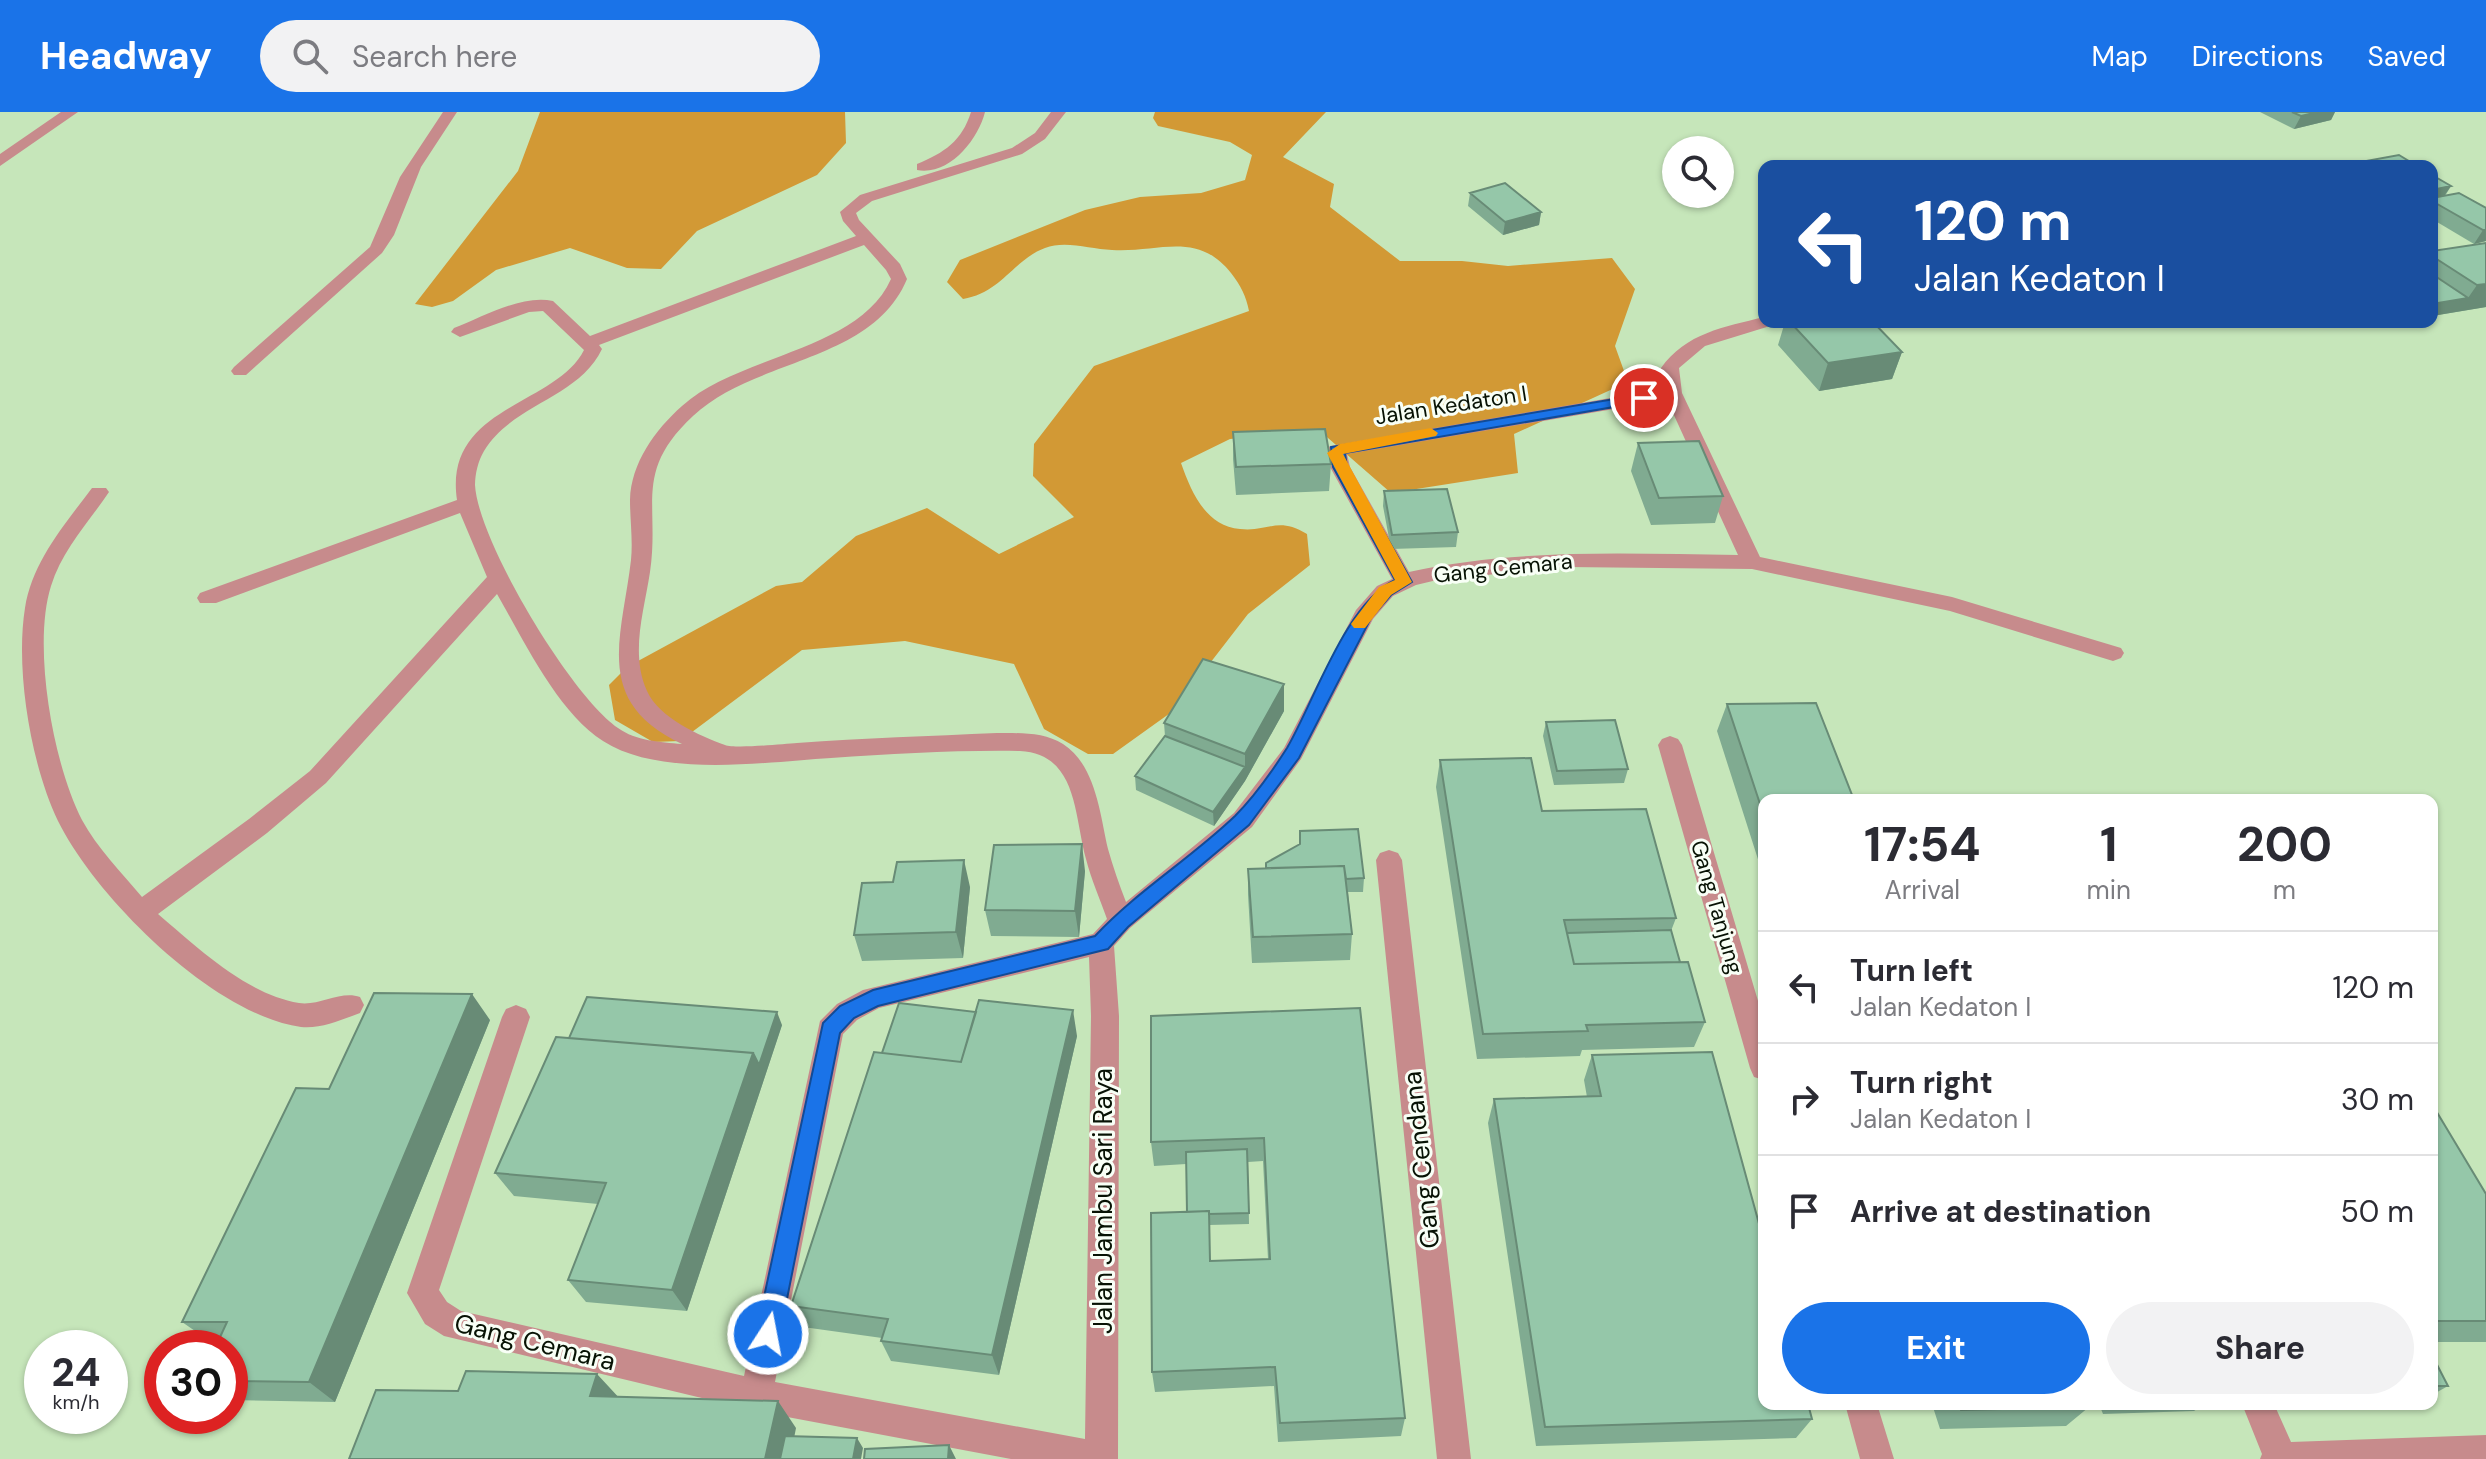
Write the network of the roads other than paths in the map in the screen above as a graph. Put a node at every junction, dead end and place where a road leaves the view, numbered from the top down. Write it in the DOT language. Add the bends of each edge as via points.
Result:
graph roads {
  1 [pos="71,112"];
  2 [pos="450,112"];
  3 [pos="978,112"];
  4 [pos="1059,112"];
  5 [pos="0,161"];
  6 [pos="848,212"];
  7 [pos="866,238"];
  8 [pos="1758,324"];
  9 [pos="460,332"];
  10 [pos="589,343"];
  11 [pos="240,371"];
  12 [pos="1673,393"];
  13 [pos="99,492"];
  14 [pos="468,503"];
  15 [pos="1752,562"];
  16 [pos="497,580"];
  17 [pos="1404,582"];
  18 [pos="208,598"];
  19 [pos="2113,653"];
  20 [pos="1670,745"];
  21 [pos="729,754"];
  22 [pos="1389,860"];
  23 [pos="140,913"];
  24 [pos="1111,932"];
  25 [pos="350,1005"];
  26 [pos="516,1017"];
  27 [pos="1758,1047"];
  28 [pos="756,1395"];
  29 [pos="1863,1410"];
  30 [pos="2260,1410"];
  31 [pos="2486,1452"];
  32 [pos="1100,1459"];
  33 [pos="1454,1459"];
  34 [pos="1877,1459"];
  35 [pos="2280,1459"];
  1 -- 5 [label="street"];
  2 -- 11 [label="street" via="417,159 386,238"];
  3 -- 6 [label="street" via="971,136 957,151 851,191 841,200"];
  4 -- 6 [label="street" via="1040,136 1017,151 866,198"];
  6 -- 7 [label="street"];
  7 -- 10 [label="street"];
  7 -- 21 [label="street" via="899,279 893,299 840,335 706,395 662,440 641,485 642,553 627,643 629,672 638,698 651,714 679,734"];
  8 -- 12 [label="street" via="1680,353 1670,368"];
  9 -- 10 [label="street" via="526,307 547,305"];
  10 -- 14 [label="street" via="593,354 585,366 516,408 470,459 465,474"];
  12 -- 15 [label="street"];
  12 -- 17 [label="street, Jalan Kedaton I" via="1337,450 1340,467"];
  13 -- 23 [label="street" via="49,563 34,616 33,656 53,775 70,819"];
  14 -- 16 [label="street, Jalan Jambu Sari Raya"];
  14 -- 18 [label="street"];
  15 -- 17 [label="street, Gang Cemara" via="1567,560 1470,568"];
  15 -- 19 [label="street, Gang Cemara" via="1952,604"];
  16 -- 21 [label="street, Jalan Jambu Sari Raya" via="587,715 614,738 664,753"];
  16 -- 23 [label="street" via="318,777"];
  17 -- 24 [label="street, Gang Cemara" via="1385,591 1364,615 1293,753 1243,820"];
  20 -- 27 [label="street, Gang Tanjung"];
  21 -- 24 [label="street, Jalan Jambu Sari Raya" via="997,742 1056,750 1073,770 1089,813"];
  22 -- 33 [label="street, Gang Cendana"];
  23 -- 25 [label="street" via="196,961 277,1009 303,1015"];
  24 -- 28 [label="street, Gang Cemara" via="873,998 830,1029"];
  24 -- 32 [label="street, Jalan Jambu Sari Raya" via="1105,1016"];
  26 -- 28 [label="street, Gang Cemara" via="423,1293 429,1303 455,1325"];
  28 -- 32 [label="street, Gang Cemara"];
  29 -- 34 [label="street"];
  30 -- 35 [label="street"];
  31 -- 35 [label="street"];
}
